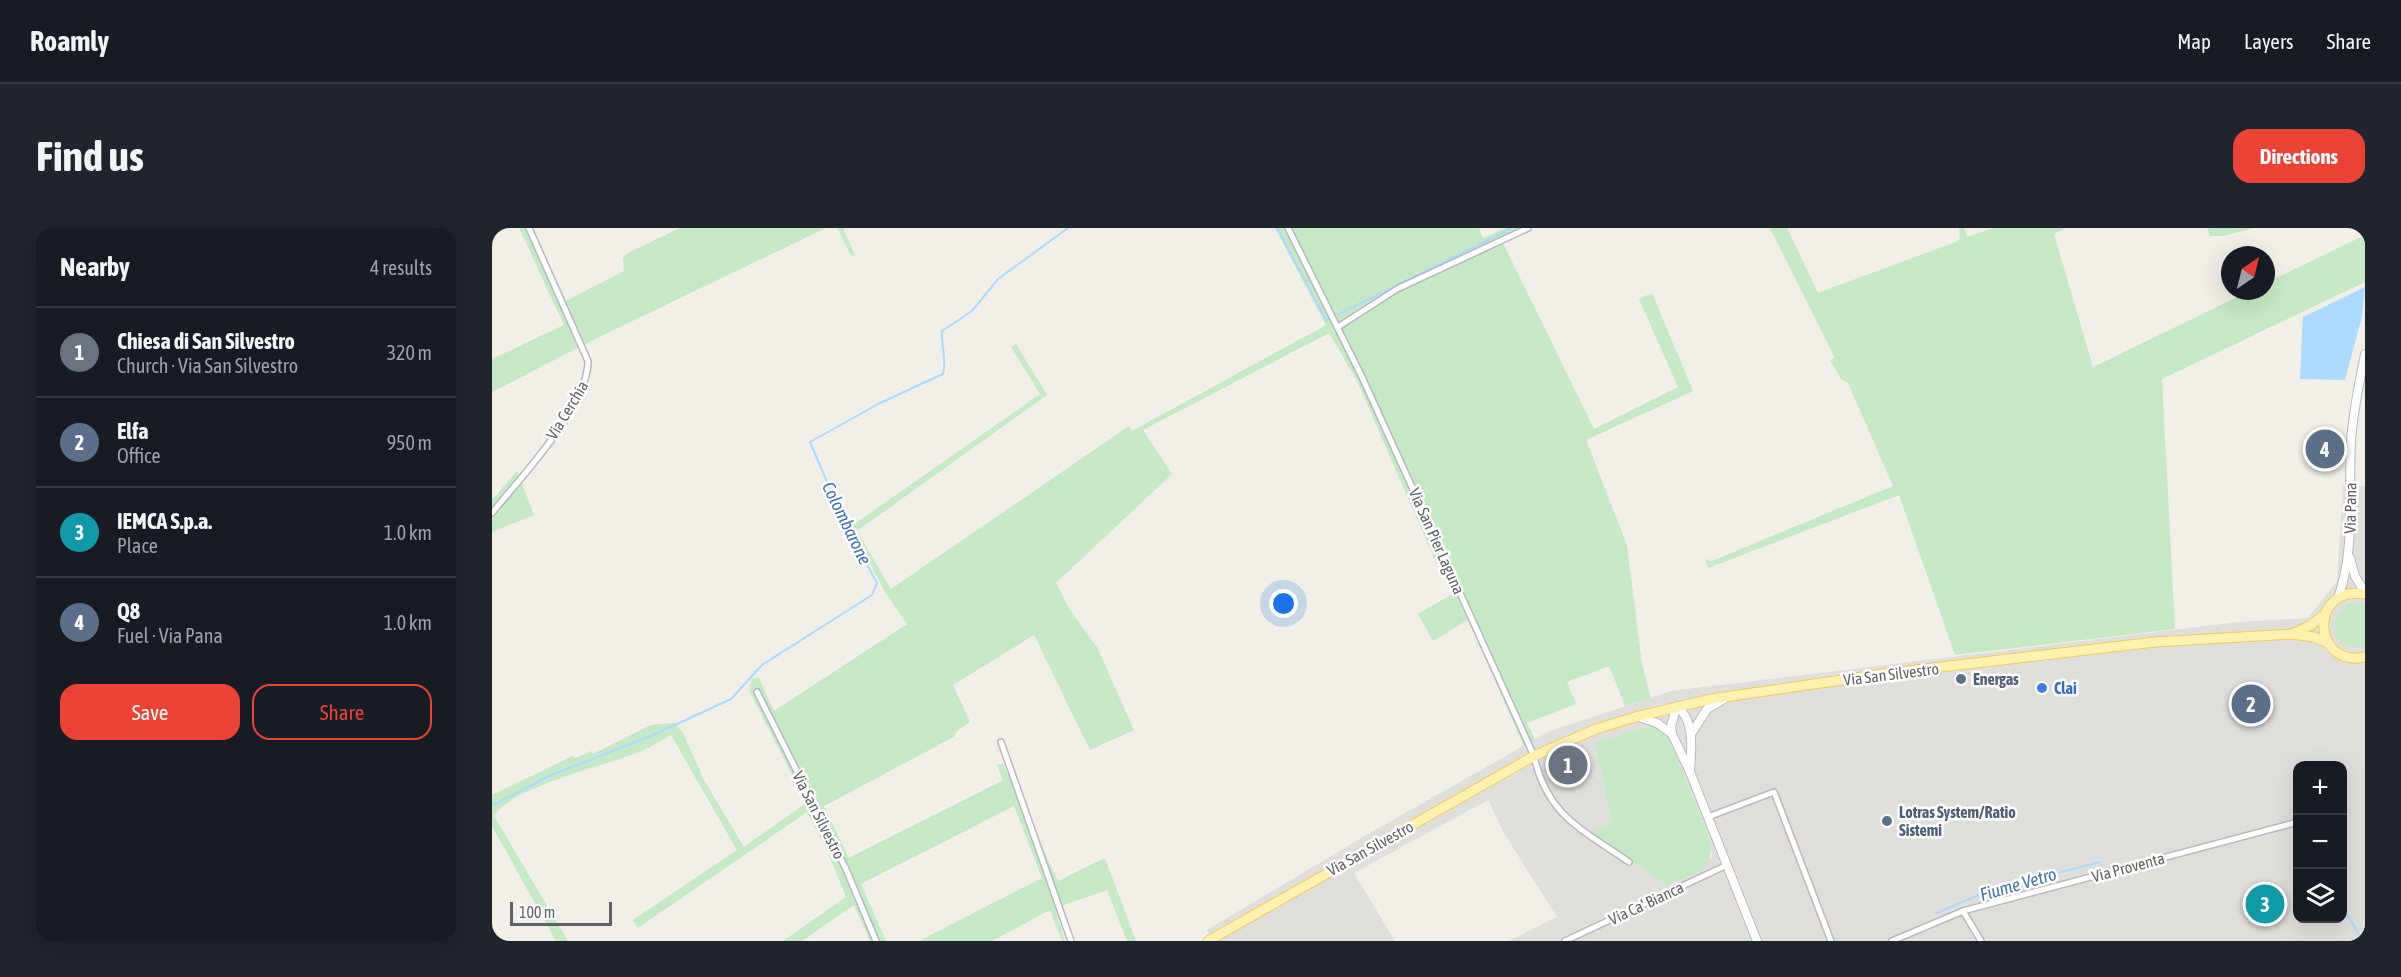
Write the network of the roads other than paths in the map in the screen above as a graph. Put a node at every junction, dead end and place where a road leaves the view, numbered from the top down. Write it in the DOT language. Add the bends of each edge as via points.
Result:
graph roads {
  1 [pos="529,228"];
  2 [pos="1288,228"];
  3 [pos="1528,228"];
  4 [pos="1338,327"];
  5 [pos="2365,354"];
  6 [pos="492,513"];
  7 [pos="2349,554"];
  8 [pos="2365,593"];
  9 [pos="2338,598"];
  10 [pos="2325,614"];
  11 [pos="2292,634"];
  12 [pos="2328,643"];
  13 [pos="2365,659"];
  14 [pos="757,692"];
  15 [pos="1734,696"];
  16 [pos="1677,706"];
  17 [pos="1635,717"];
  18 [pos="1672,734"];
  19 [pos="1690,734"];
  20 [pos="1001,742"];
  21 [pos="1534,756"];
  22 [pos="1690,772"];
  23 [pos="1708,817"];
  24 [pos="2293,823"];
  25 [pos="1629,862"];
  26 [pos="1727,865"];
  27 [pos="1963,911"];
  28 [pos="876,941"];
  29 [pos="1071,941"];
  30 [pos="1208,941"];
  31 [pos="1565,941"];
  32 [pos="1757,941"];
  33 [pos="1831,941"];
  34 [pos="1892,941"];
  35 [pos="1981,941"];
  1 -- 6 [label="street, Via Cerchia" via="588,361 588,375 563,424"];
  2 -- 4 [label="street, Via San Pier Laguna"];
  3 -- 4 [label="street" via="1397,289"];
  4 -- 21 [label="street, Via San Pier Laguna"];
  5 -- 7 [label="street, Via Pana" via="2351,442"];
  7 -- 8 [label="street, Via Pana"];
  7 -- 9 [label="street, Via Pana"];
  8 -- 9 [label="main road"];
  9 -- 10 [label="main road, Via San Silvestro"];
  10 -- 11 [label="main road, Via San Silvestro"];
  10 -- 12 [label="main road" via="2324,634"];
  11 -- 12 [label="main road, Via San Silvestro"];
  11 -- 15 [label="main road, Via San Silvestro" via="2155,642"];
  12 -- 13 [label="main road, Via San Silvestro" via="2341,655"];
  14 -- 28 [label="street, Via San Silvestro" via="846,869"];
  15 -- 16 [label="main road, Via San Silvestro"];
  15 -- 19 [label="street" via="1707,709"];
  16 -- 17 [label="main road, Via San Silvestro"];
  16 -- 18 [label="street"];
  16 -- 19 [label="street" via="1688,719"];
  17 -- 18 [label="street" via="1658,723"];
  17 -- 21 [label="main road, Via San Silvestro"];
  18 -- 22 [label="street"];
  19 -- 22 [label="street"];
  20 -- 29 [label="street"];
  21 -- 25 [label="street" via="1546,794 1560,813"];
  21 -- 30 [label="main road, Via San Silvestro"];
  22 -- 23 [label="street"];
  23 -- 26 [label="street"];
  23 -- 33 [label="street" via="1774,792"];
  24 -- 27 [label="street, Via Proventa"];
  26 -- 31 [label="street, Via Ca' Bianca"];
  26 -- 32 [label="street"];
  27 -- 34 [label="street, Via Proventa"];
  27 -- 35 [label="street"];
}
